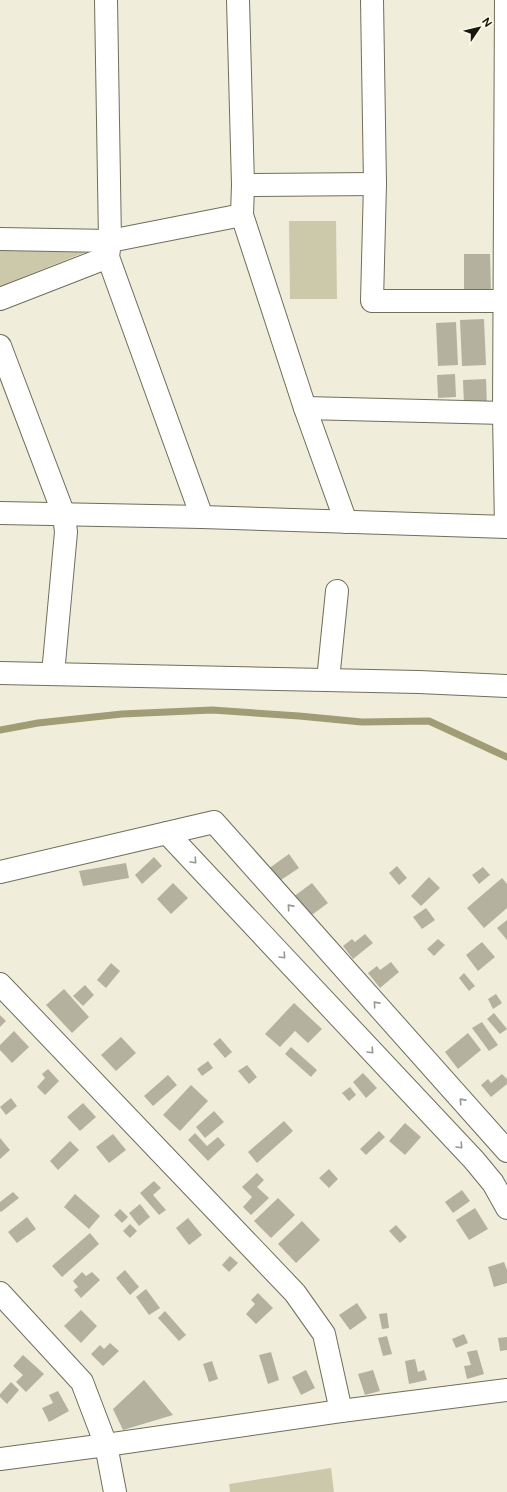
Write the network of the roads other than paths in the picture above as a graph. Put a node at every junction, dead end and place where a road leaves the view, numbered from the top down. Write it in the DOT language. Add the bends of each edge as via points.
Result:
graph roads {
  1 [pos="106,0"];
  2 [pos="238,0"];
  3 [pos="372,0"];
  4 [pos="506,0"];
  5 [pos="243,184"];
  6 [pos="375,184"];
  7 [pos="242,215"];
  8 [pos="0,239"];
  9 [pos="109,249"];
  10 [pos="0,299"];
  11 [pos="506,301"];
  12 [pos="0,346"];
  13 [pos="305,408"];
  14 [pos="504,413"];
  15 [pos="0,513"];
  16 [pos="64,515"];
  17 [pos="202,517"];
  18 [pos="346,522"];
  19 [pos="507,527"];
  20 [pos="337,591"];
  21 [pos="0,673"];
  22 [pos="53,674"];
  23 [pos="328,680"];
  24 [pos="507,686"];
  25 [pos="167,832"];
  26 [pos="0,872"];
  27 [pos="0,984"];
  28 [pos="507,1151"];
  29 [pos="507,1208"];
  30 [pos="0,1293"];
  31 [pos="507,1390"];
  32 [pos="341,1411"];
  33 [pos="106,1445"];
  34 [pos="0,1459"];
  35 [pos="115,1492"];
  1 -- 9 [label="street"];
  2 -- 5 [label="street"];
  3 -- 6 [label="street"];
  4 -- 11 [label="street"];
  5 -- 6 [label="street"];
  5 -- 7 [label="street"];
  6 -- 11 [label="street" via="372,301"];
  7 -- 9 [label="street"];
  7 -- 13 [label="street"];
  8 -- 9 [label="street"];
  9 -- 10 [label="street"];
  9 -- 17 [label="street"];
  11 -- 14 [label="street"];
  12 -- 16 [label="street"];
  13 -- 14 [label="street"];
  13 -- 18 [label="street"];
  14 -- 19 [label="street"];
  15 -- 16 [label="street"];
  16 -- 17 [label="street"];
  16 -- 22 [label="street" via="66,532"];
  17 -- 18 [label="street"];
  18 -- 19 [label="street"];
  20 -- 23 [label="street"];
  21 -- 22 [label="street"];
  22 -- 23 [label="street"];
  23 -- 24 [label="street"];
  25 -- 26 [label="street"];
  28 -- 25 [label="street, one-way" via="214,822"];
  25 -- 29 [label="street, one-way" via="474,1160 493,1182"];
  27 -- 32 [label="street" via="295,1293 324,1334"];
  30 -- 33 [label="street" via="82,1382"];
  31 -- 32 [label="street"];
  32 -- 33 [label="street"];
  33 -- 34 [label="street"];
  33 -- 35 [label="street"];
}
